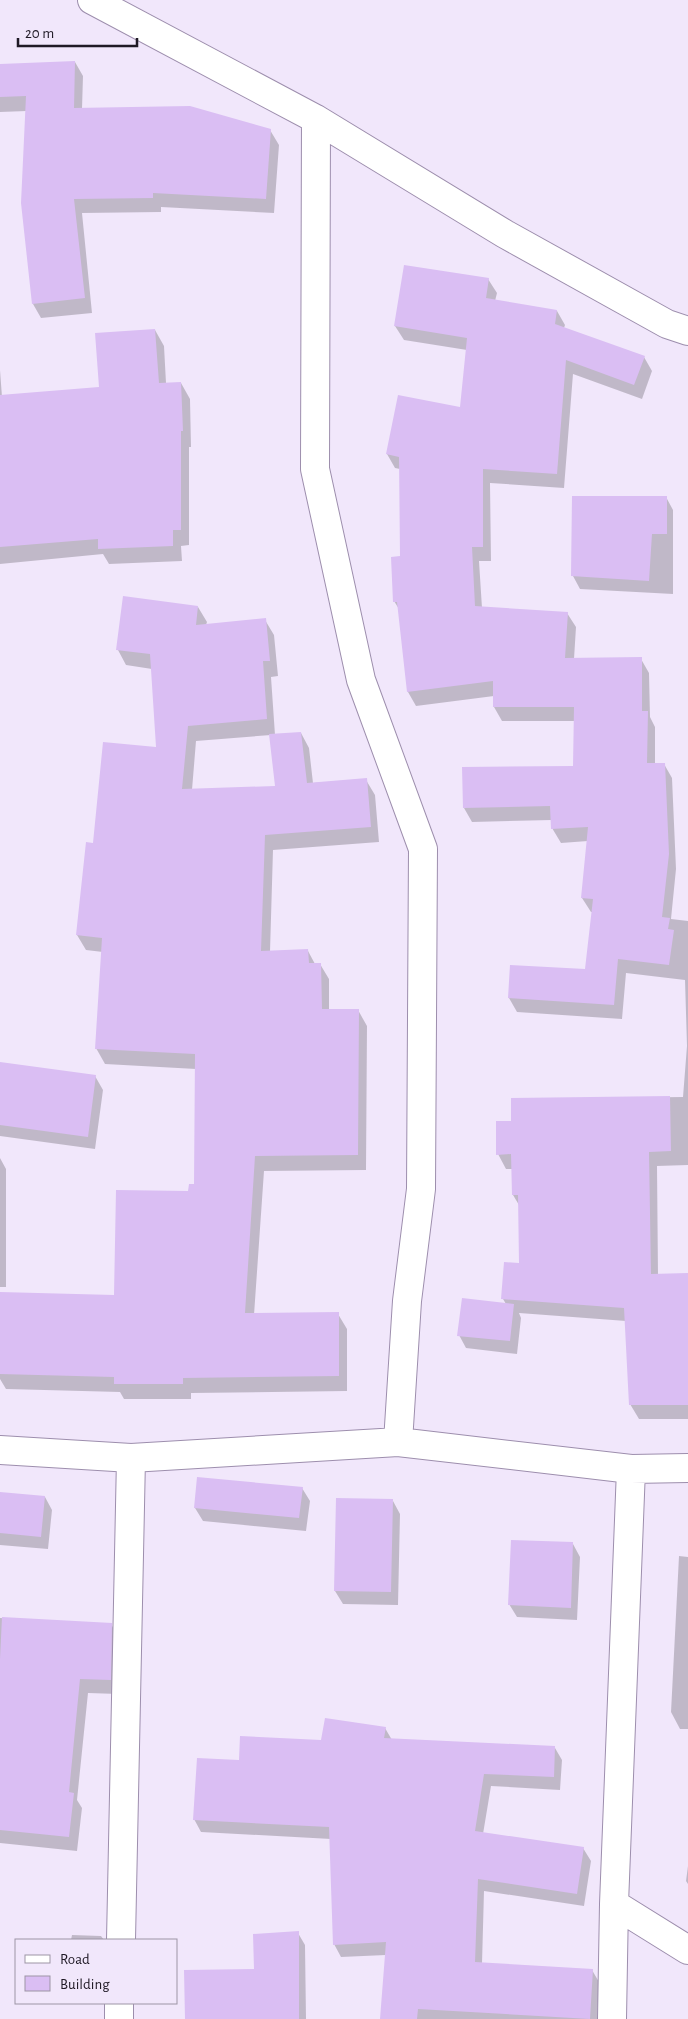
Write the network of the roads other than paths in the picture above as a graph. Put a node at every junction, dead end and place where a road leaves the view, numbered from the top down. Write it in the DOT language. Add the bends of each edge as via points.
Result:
graph roads {
  1 [pos="92,0"];
  2 [pos="316,119"];
  3 [pos="688,331"];
  4 [pos="398,1442"];
  5 [pos="0,1450"];
  6 [pos="131,1458"];
  7 [pos="688,1468"];
  8 [pos="631,1469"];
  9 [pos="614,1904"];
  10 [pos="120,1939"];
  11 [pos="688,1950"];
  12 [pos="119,2004"];
  13 [pos="119,2019"];
  14 [pos="612,2019"];
  1 -- 2 [label="street"];
  2 -- 3 [label="street" via="514,238 667,324"];
  2 -- 4 [label="street" via="316,469 361,680 423,849 421,1188 407,1301"];
  4 -- 6 [label="street"];
  4 -- 8 [label="street"];
  5 -- 6 [label="street"];
  6 -- 10 [label="street"];
  7 -- 8 [label="street"];
  8 -- 9 [label="street"];
  9 -- 11 [label="street"];
  9 -- 14 [label="street"];
  12 -- 13 [label="street"];
}
